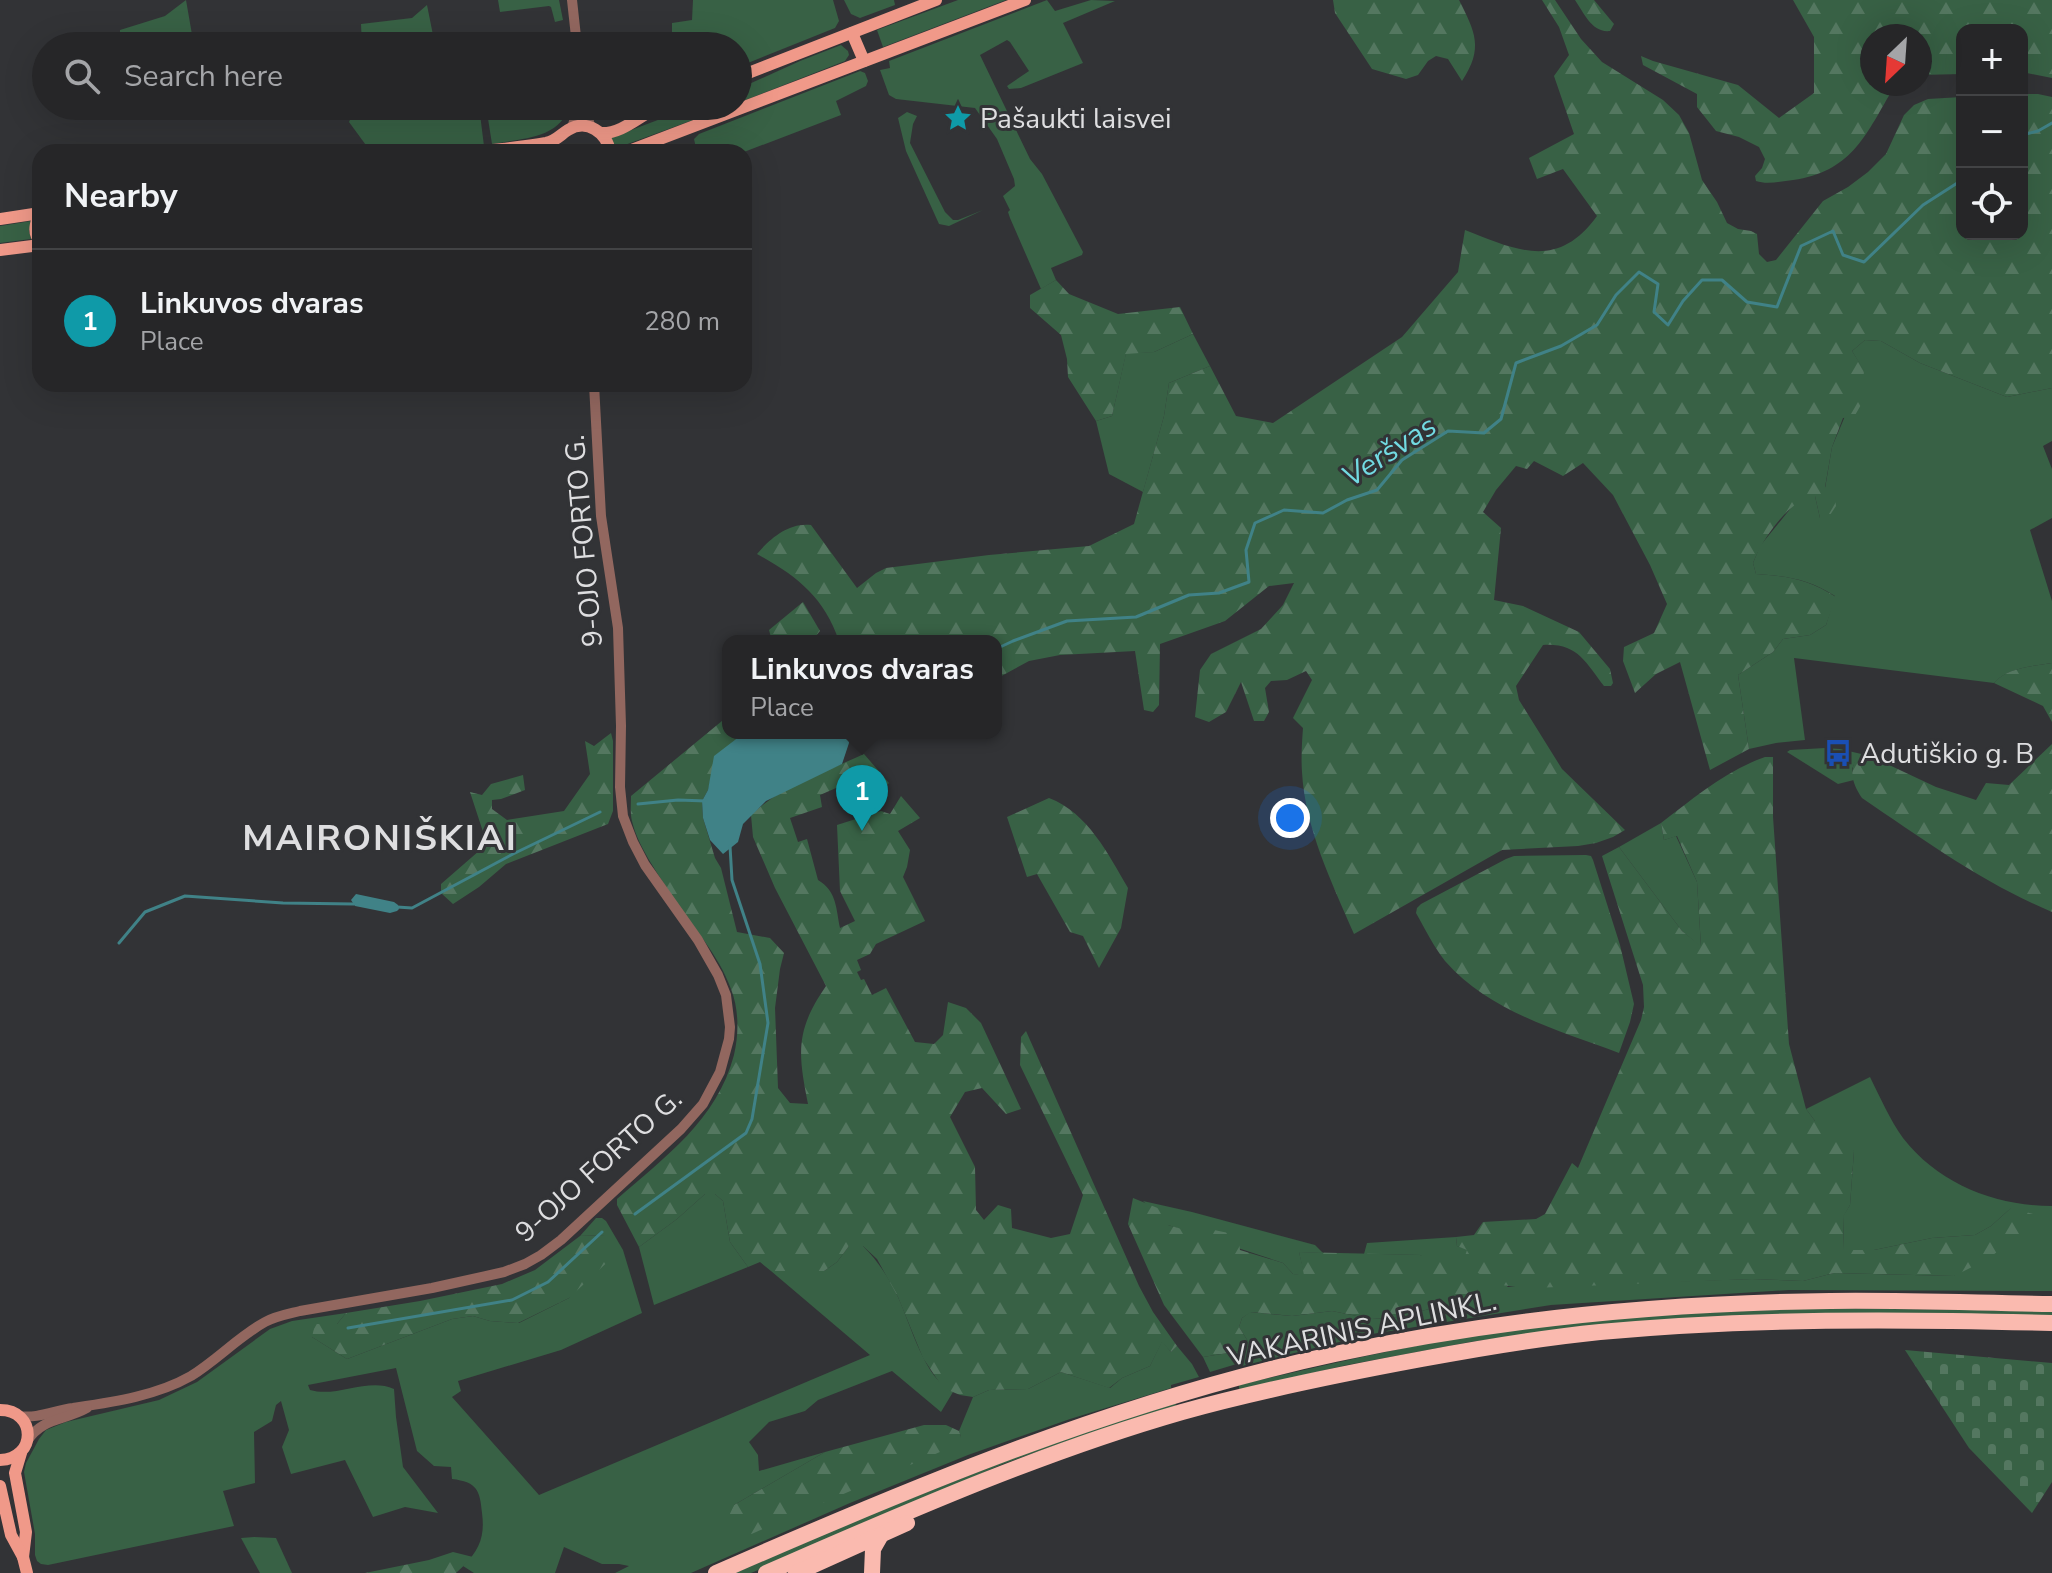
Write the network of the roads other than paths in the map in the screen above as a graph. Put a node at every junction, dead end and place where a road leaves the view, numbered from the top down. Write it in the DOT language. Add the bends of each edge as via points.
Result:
graph roads {
  1 [pos="572,0"];
  2 [pos="936,0"];
  3 [pos="1025,0"];
  4 [pos="575,32"];
  5 [pos="852,33"];
  6 [pos="864,61"];
  7 [pos="752,72"];
  8 [pos="752,104"];
  9 [pos="574,120"];
  10 [pos="591,120"];
  11 [pos="636,120"];
  12 [pos="710,120"];
  13 [pos="595,130"];
  14 [pos="567,132"];
  15 [pos="536,144"];
  16 [pos="560,144"];
  17 [pos="608,144"];
  18 [pos="647,144"];
  19 [pos="32,214"];
  20 [pos="0,219"];
  21 [pos="32,244"];
  22 [pos="0,250"];
  23 [pos="594,392"];
  24 [pos="2052,1304"];
  25 [pos="2052,1323"];
  26 [pos="88,1407"];
  27 [pos="0,1410"];
  28 [pos="19,1416"];
  29 [pos="24,1447"];
  30 [pos="0,1460"];
  31 [pos="1019,1466"];
  32 [pos="0,1486"];
  33 [pos="881,1535"];
  34 [pos="841,1552"];
  35 [pos="23,1557"];
  36 [pos="27,1573"];
  37 [pos="716,1573"];
  38 [pos="766,1573"];
  39 [pos="796,1573"];
  40 [pos="872,1573"];
  1 -- 4 [label="street"];
  2 -- 5 [label="main road"];
  3 -- 6 [label="main road"];
  5 -- 6 [label="main road"];
  5 -- 7 [label="main road"];
  6 -- 8 [label="main road"];
  9 -- 14 [label="street"];
  10 -- 13 [label="street"];
  11 -- 13 [label="main road" via="609,133"];
  12 -- 18 [label="main road"];
  13 -- 14 [label="main road"];
  13 -- 17 [label="main road"];
  14 -- 15 [label="main road"];
  14 -- 16 [label="main road"];
  19 -- 20 [label="main road"];
  21 -- 22 [label="main road"];
  23 -- 26 [label="street, 9-OJO FORTO G." via="601,516 618,628 623,816 645,865 698,940 726,995 729,1039 712,1089 681,1129 561,1240 525,1264 472,1280 281,1316 252,1330 184,1379"];
  24 -- 37 [label="highway, VAKARINIS APLINKL." via="1829,1301 1678,1307 1506,1324 1336,1354 1086,1423 970,1465"];
  25 -- 31 [label="highway, VAKARINIS APLINKL." via="1683,1326 1482,1348 1343,1373 1178,1413"];
  26 -- 28 [label="street, 9-OJO FORTO G."];
  26 -- 29 [label="street, 9-OJO FORTO G." via="43,1424"];
  27 -- 28 [label="main road"];
  28 -- 29 [label="main road" via="27,1427"];
  29 -- 30 [label="main road"];
  29 -- 35 [label="main road" via="15,1473 26,1532"];
  31 -- 33 [label="highway"];
  31 -- 38 [label="highway, VAKARINIS APLINKL."];
  32 -- 35 [label="main road" via="11,1535"];
  33 -- 34 [label="highway"];
  33 -- 40 [label="highway" via="873,1549"];
  34 -- 39 [label="highway"];
  34 -- 40 [label="highway"];
  35 -- 36 [label="main road"];
}
